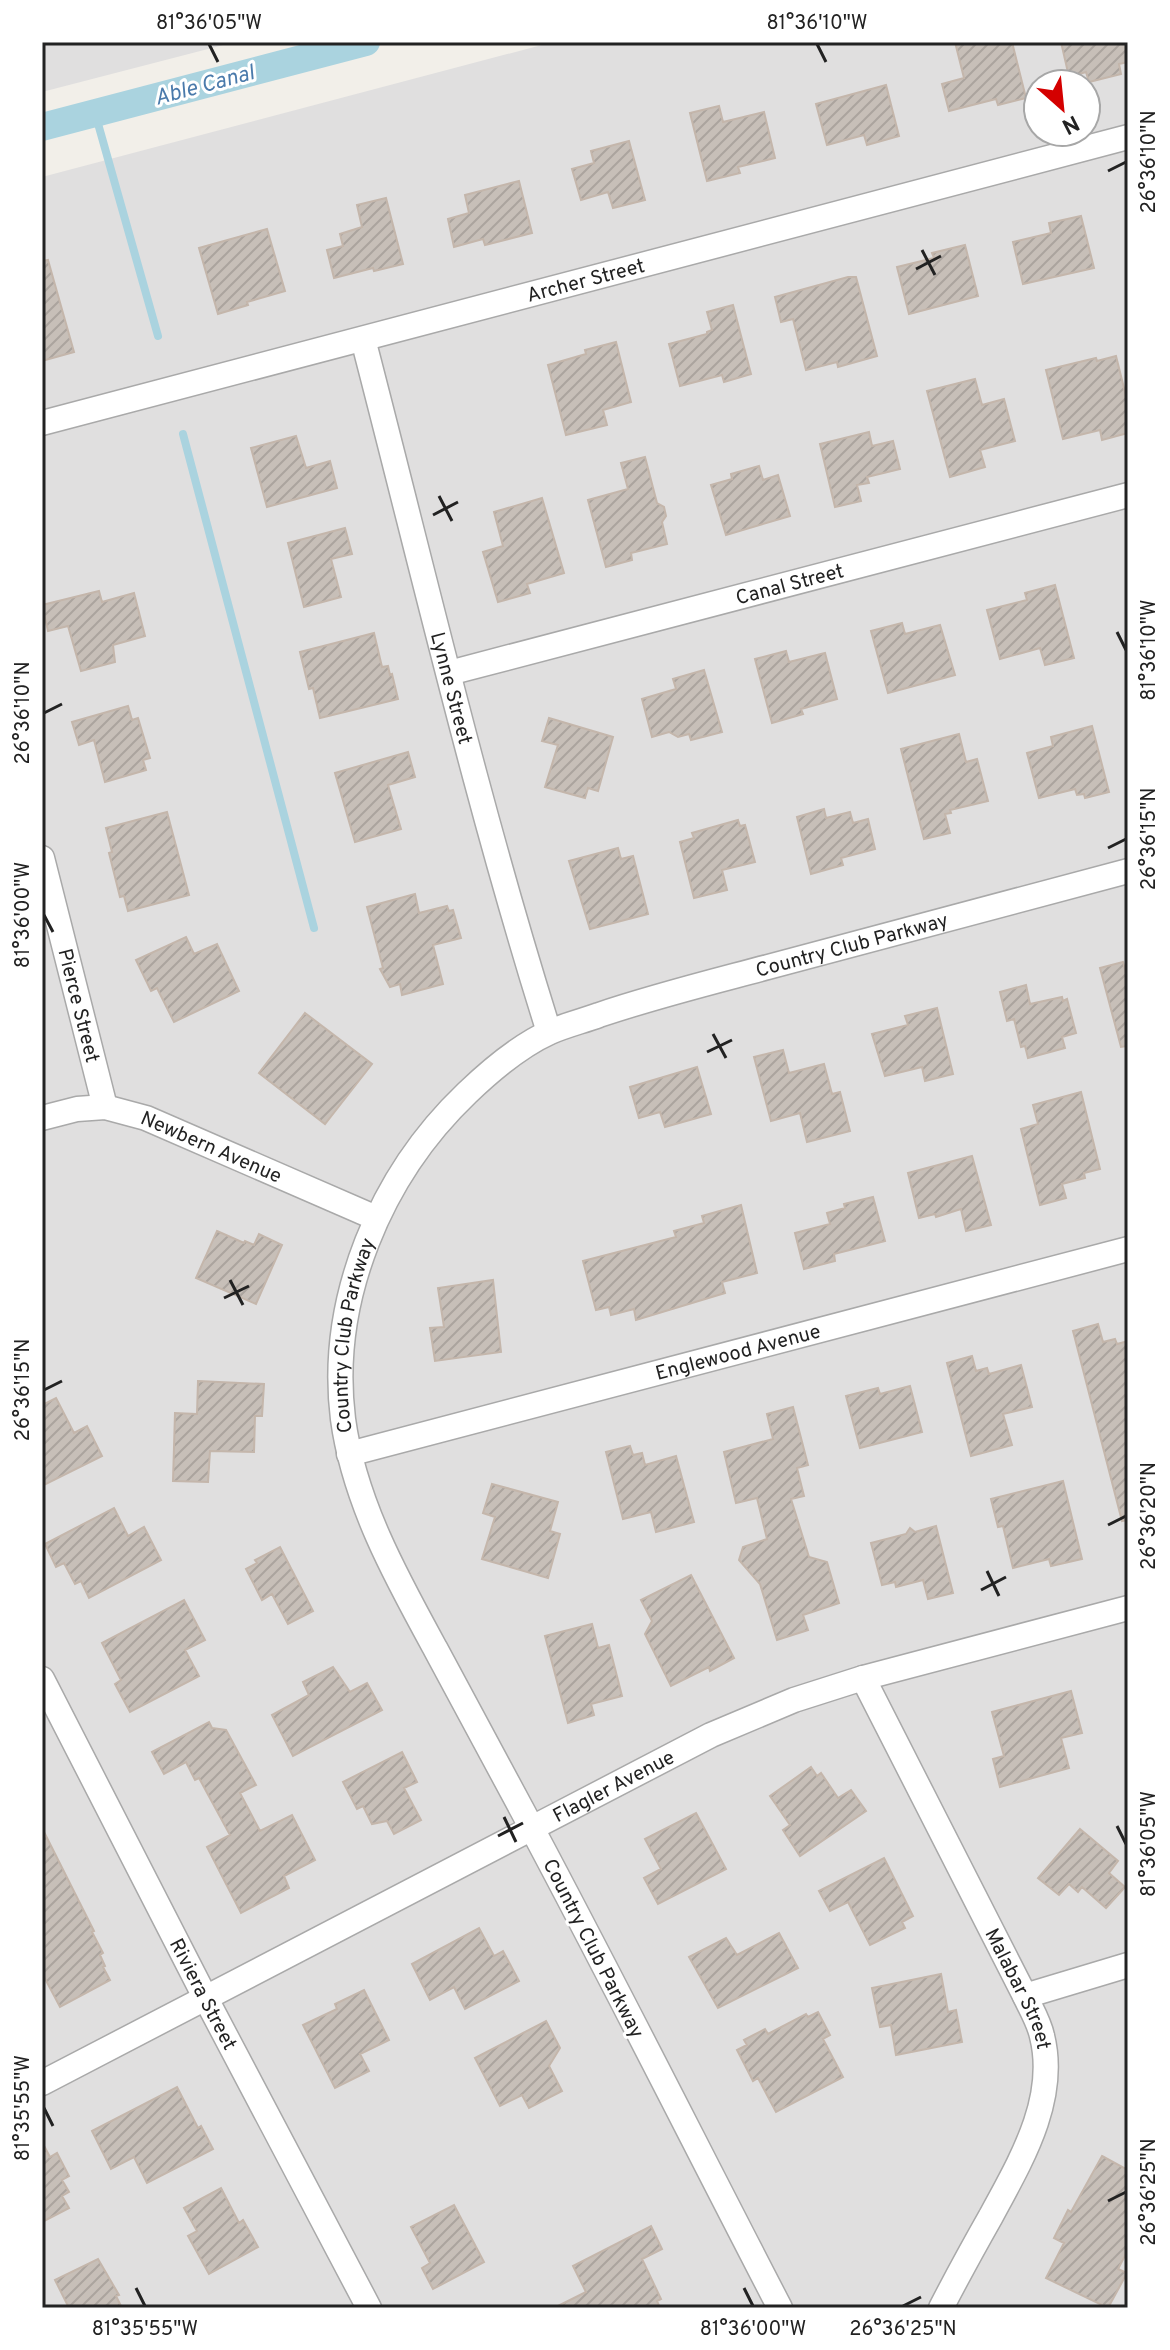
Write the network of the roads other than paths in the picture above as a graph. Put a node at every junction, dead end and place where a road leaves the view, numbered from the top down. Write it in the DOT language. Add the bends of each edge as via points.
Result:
graph roads {
  1 [pos="1128,137"];
  2 [pos="363,339"];
  3 [pos="42,423"];
  4 [pos="1128,495"];
  5 [pos="449,673"];
  6 [pos="42,858"];
  7 [pos="1128,871"];
  8 [pos="549,1032"];
  9 [pos="105,1107"];
  10 [pos="42,1118"];
  11 [pos="376,1218"];
  12 [pos="1128,1249"];
  13 [pos="349,1454"];
  14 [pos="1128,1608"];
  15 [pos="863,1678"];
  16 [pos="42,1679"];
  17 [pos="532,1828"];
  18 [pos="1128,1965"];
  19 [pos="1025,1996"];
  20 [pos="205,1997"];
  21 [pos="42,2083"];
  22 [pos="369,2308"];
  23 [pos="779,2308"];
  24 [pos="941,2308"];
  1 -- 2 [label="street, Archer Street"];
  2 -- 3 [label="street, Archer Street"];
  2 -- 5 [label="street, Lynne Street"];
  4 -- 5 [label="street, Canal Street"];
  5 -- 8 [label="street, Lynne Street"];
  6 -- 9 [label="street, Pierce Street"];
  7 -- 8 [label="street, Country Club Parkway" via="643,1000"];
  8 -- 11 [label="street, Country Club Parkway" via="485,1075 457,1102 407,1163"];
  9 -- 10 [label="street, Newbern Avenue"];
  9 -- 11 [label="street, Newbern Avenue" via="146,1118"];
  11 -- 13 [label="street, Country Club Parkway" via="357,1269 344,1337 342,1402"];
  12 -- 13 [label="street, Englewood Avenue"];
  13 -- 17 [label="street, Country Club Parkway" via="385,1552"];
  14 -- 15 [label="street, Flagler Avenue"];
  15 -- 17 [label="street, Flagler Avenue" via="711,1735"];
  15 -- 19 [label="street, Malabar Street"];
  16 -- 20 [label="street, Riviera Street"];
  17 -- 20 [label="street, Flagler Avenue"];
  17 -- 23 [label="street, Country Club Parkway"];
  18 -- 19 [label="street"];
  19 -- 24 [label="street, Malabar Street" via="1042,2036 1045,2067 1035,2128"];
  20 -- 21 [label="street, Flagler Avenue"];
  20 -- 22 [label="street, Riviera Street"];
}
